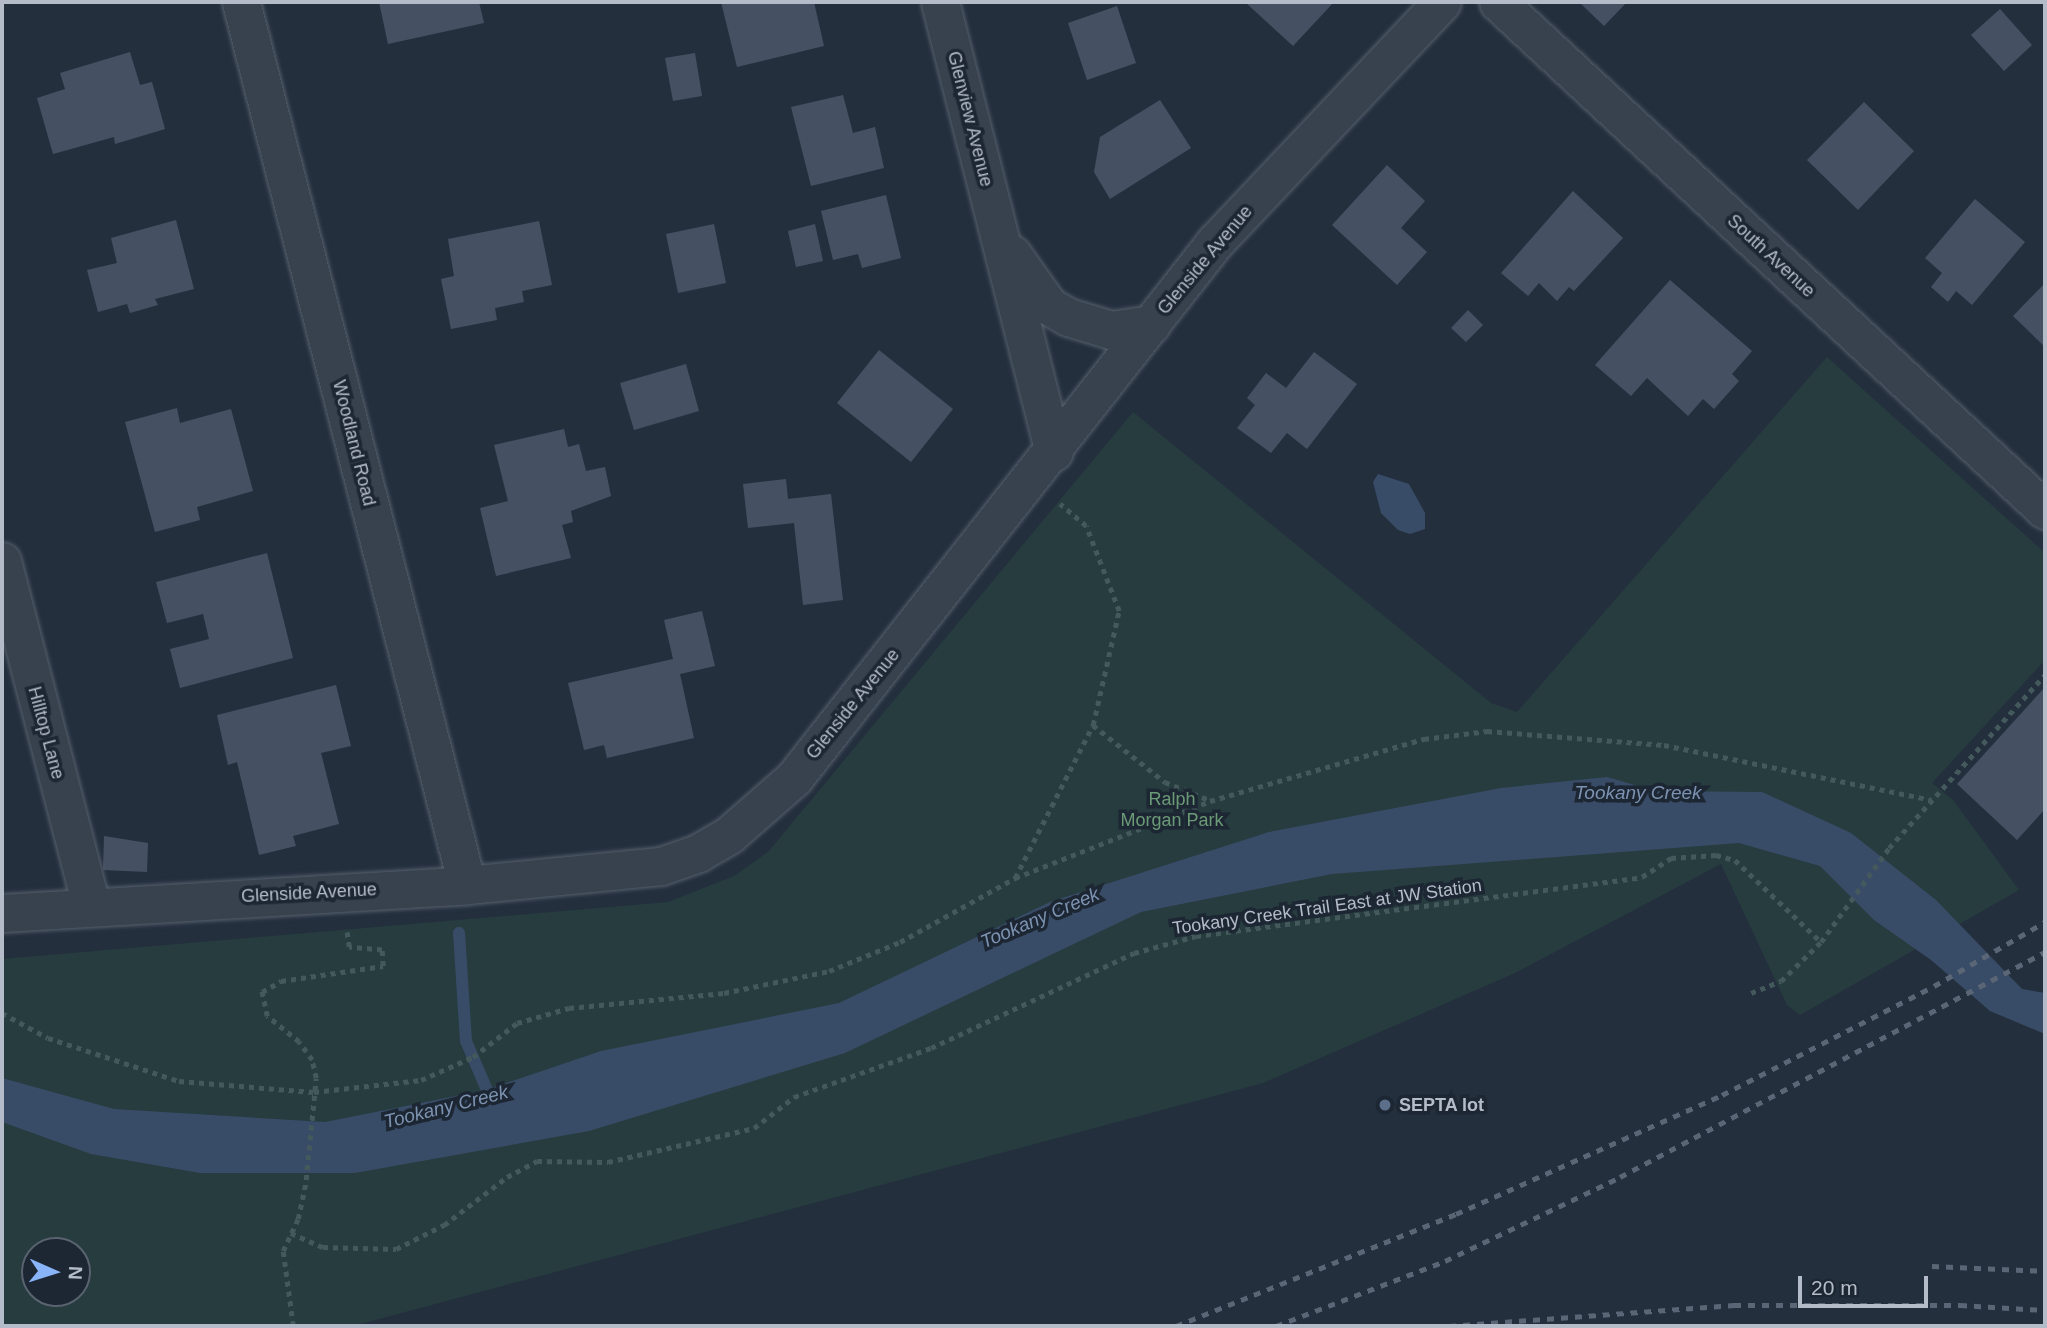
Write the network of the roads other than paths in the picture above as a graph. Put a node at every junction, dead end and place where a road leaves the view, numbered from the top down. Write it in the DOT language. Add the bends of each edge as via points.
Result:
graph roads {
  1 [pos="242,2"];
  2 [pos="940,2"];
  3 [pos="1442,2"];
  4 [pos="1497,2"];
  5 [pos="999,236"];
  6 [pos="1152,324"];
  7 [pos="1054,452"];
  8 [pos="2045,510"];
  9 [pos="2,561"];
  10 [pos="467,885"];
  11 [pos="91,905"];
  12 [pos="2,913"];
  1 -- 10 [label="street, Woodland Road"];
  2 -- 5 [label="street, Glenview Avenue"];
  3 -- 6 [label="street, Glenside Avenue" via="1215,242"];
  4 -- 8 [label="street, South Avenue"];
  5 -- 6 [label="street, Glenview Avenue" via="1049,306 1068,317 1111,330"];
  5 -- 7 [label="street, Glenview Avenue"];
  6 -- 7 [label="street, Glenside Avenue"];
  7 -- 10 [label="street, Glenside Avenue" via="794,778 729,835 698,853 661,866"];
  9 -- 11 [label="street, Hilltop Lane"];
  10 -- 11 [label="street, Glenside Avenue"];
  11 -- 12 [label="street, Glenside Avenue"];
}
